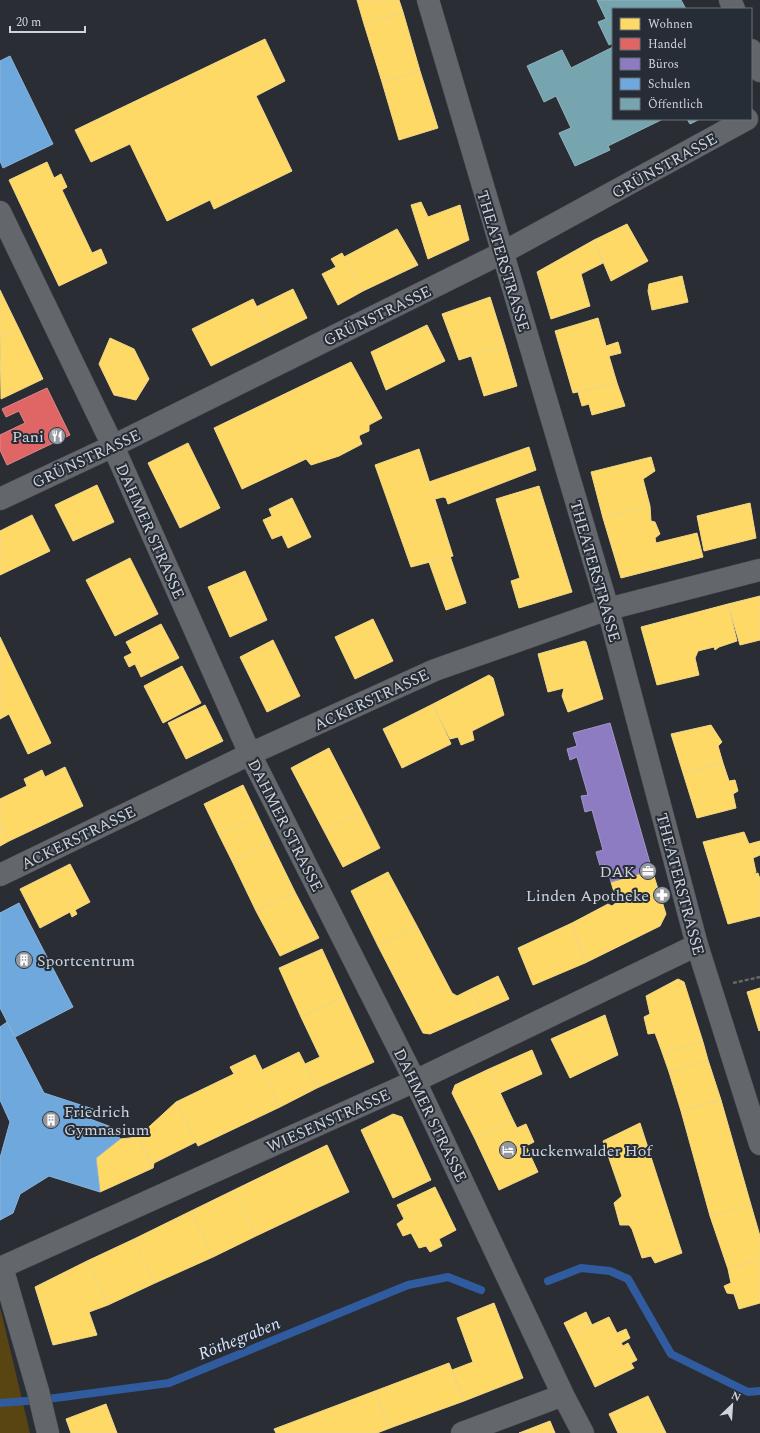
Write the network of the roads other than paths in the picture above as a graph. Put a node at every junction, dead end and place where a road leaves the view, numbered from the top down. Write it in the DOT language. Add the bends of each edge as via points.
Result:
graph roads {
  1 [pos="428,0"];
  2 [pos="752,52"];
  3 [pos="760,71"];
  4 [pos="745,120"];
  5 [pos="0,212"];
  6 [pos="502,253"];
  7 [pos="113,446"];
  8 [pos="0,499"];
  9 [pos="760,570"];
  10 [pos="608,609"];
  11 [pos="250,754"];
  12 [pos="0,875"];
  13 [pos="697,944"];
  14 [pos="415,1081"];
  15 [pos="760,1144"];
  16 [pos="1,1268"];
  17 [pos="563,1395"];
  18 [pos="48,1433"];
  19 [pos="462,1433"];
  20 [pos="583,1433"];
  1 -- 6 [label="street, THEATERSTRASSE"];
  2 -- 3 [label="street"];
  4 -- 6 [label="street, GRÜNSTRASSE"];
  5 -- 7 [label="street, DAHMER STRASSE"];
  6 -- 7 [label="street, GRÜNSTRASSE"];
  6 -- 10 [label="street, THEATERSTRASSE"];
  7 -- 8 [label="street, GRÜNSTRASSE"];
  7 -- 11 [label="street, DAHMER STRASSE"];
  9 -- 10 [label="street, ACKERSTRASSE"];
  10 -- 11 [label="street, ACKERSTRASSE" via="435,670"];
  10 -- 13 [label="street, THEATERSTRASSE"];
  11 -- 12 [label="street, ACKERSTRASSE"];
  11 -- 14 [label="street, DAHMER STRASSE"];
  13 -- 14 [label="street, WIESENSTRASSE"];
  13 -- 15 [label="street, THEATERSTRASSE"];
  14 -- 16 [label="street, WIESENSTRASSE"];
  14 -- 17 [label="street, DAHMER STRASSE"];
  16 -- 18 [label="street" via="41,1399"];
  17 -- 19 [label="street"];
  17 -- 20 [label="street, DAHMER STRASSE"];
}
